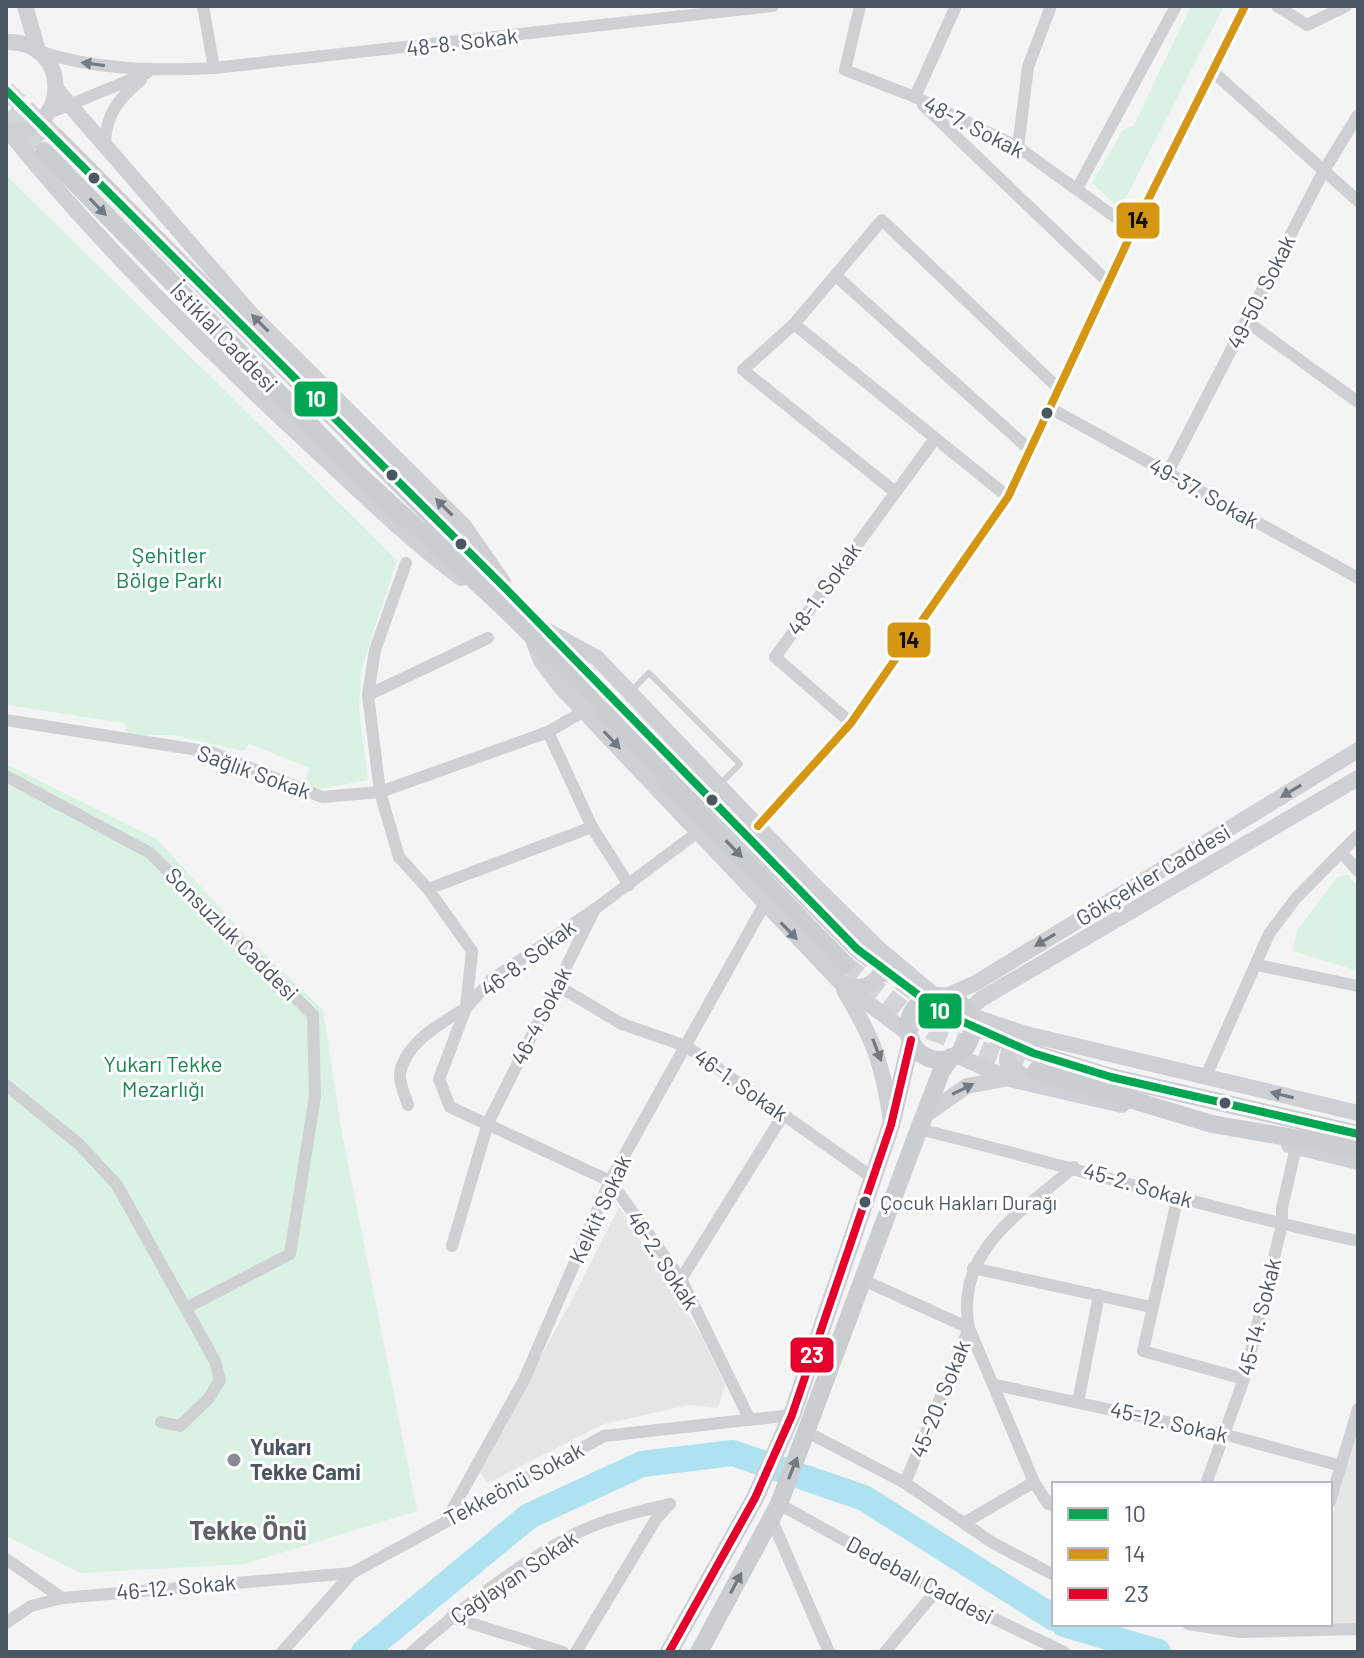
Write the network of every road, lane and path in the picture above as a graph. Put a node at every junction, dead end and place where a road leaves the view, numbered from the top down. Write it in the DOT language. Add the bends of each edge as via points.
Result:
graph roads {
  1 [pos="25,6"];
  2 [pos="203,6"];
  3 [pos="773,6"];
  4 [pos="860,6"];
  5 [pos="956,6"];
  6 [pos="1051,6"];
  7 [pos="1176,6"];
  8 [pos="1245,6"];
  9 [pos="1277,6"];
  10 [pos="1346,6"];
  11 [pos="749,7"];
  12 [pos="6,42"];
  13 [pos="38,51"];
  14 [pos="214,68"];
  15 [pos="1211,70"];
  16 [pos="150,72"];
  17 [pos="56,89"];
  18 [pos="915,97"];
  19 [pos="69,103"];
  20 [pos="47,114"];
  21 [pos="1358,115"];
  22 [pos="8,132"];
  23 [pos="105,143"];
  24 [pos="51,145"];
  25 [pos="1018,147"];
  26 [pos="1323,172"];
  27 [pos="1078,187"];
  28 [pos="1358,201"];
  29 [pos="1133,230"];
  30 [pos="836,276"];
  31 [pos="1108,282"];
  32 [pos="1246,321"];
  33 [pos="794,324"];
  34 [pos="1059,389"];
  35 [pos="1358,402"];
  36 [pos="1050,408"];
  37 [pos="934,440"];
  38 [pos="1030,450"];
  39 [pos="1168,472"];
  40 [pos="895,492"];
  41 [pos="1008,497"];
  42 [pos="406,563"];
  43 [pos="1358,578"];
  44 [pos="502,595"];
  45 [pos="540,633"];
  46 [pos="488,638"];
  47 [pos="630,692"];
  48 [pos="368,695"];
  49 [pos="584,711"];
  50 [pos="6,720"];
  51 [pos="851,723"];
  52 [pos="548,732"];
  53 [pos="1358,750"];
  54 [pos="6,776"];
  55 [pos="1358,778"];
  56 [pos="720,784"];
  57 [pos="380,792"];
  58 [pos="758,826"];
  59 [pos="592,827"];
  60 [pos="698,832"];
  61 [pos="1358,835"];
  62 [pos="1341,852"];
  63 [pos="1358,871"];
  64 [pos="629,885"];
  65 [pos="428,889"];
  66 [pos="764,905"];
  67 [pos="595,909"];
  68 [pos="879,949"];
  69 [pos="847,965"];
  70 [pos="1257,965"];
  71 [pos="558,986"];
  72 [pos="1358,986"];
  73 [pos="941,996"];
  74 [pos="466,1008"];
  75 [pos="968,1014"];
  76 [pos="1026,1034"];
  77 [pos="910,1037"];
  78 [pos="686,1046"];
  79 [pos="954,1056"];
  80 [pos="1034,1069"];
  81 [pos="1206,1076"];
  82 [pos="1009,1079"];
  83 [pos="6,1085"];
  84 [pos="408,1105"];
  85 [pos="1358,1113"];
  86 [pos="783,1115"];
  87 [pos="921,1122"];
  88 [pos="488,1123"];
  89 [pos="891,1125"];
  90 [pos="1358,1134"];
  91 [pos="1296,1147"];
  92 [pos="1358,1149"];
  93 [pos="1358,1162"];
  94 [pos="1074,1167"];
  95 [pos="873,1178"];
  96 [pos="610,1181"];
  97 [pos="1178,1196"];
  98 [pos="1282,1225"];
  99 [pos="1358,1241"];
  100 [pos="452,1246"];
  101 [pos="973,1268"];
  102 [pos="681,1279"];
  103 [pos="863,1280"];
  104 [pos="1099,1295"];
  105 [pos="188,1307"];
  106 [pos="1151,1307"];
  107 [pos="969,1328"];
  108 [pos="1244,1379"];
  109 [pos="996,1385"];
  110 [pos="1078,1402"];
  111 [pos="1358,1409"];
  112 [pos="792,1415"];
  113 [pos="750,1420"];
  114 [pos="161,1422"];
  115 [pos="807,1432"];
  116 [pos="1223,1434"];
  117 [pos="1341,1466"];
  118 [pos="1034,1482"];
  119 [pos="1207,1482"];
  120 [pos="905,1483"];
  121 [pos="1332,1495"];
  122 [pos="1052,1505"];
  123 [pos="775,1511"];
  124 [pos="447,1519"];
  125 [pos="964,1523"];
  126 [pos="6,1559"];
  127 [pos="352,1573"];
  128 [pos="1052,1574"];
  129 [pos="936,1591"];
  130 [pos="62,1598"];
  131 [pos="451,1617"];
  132 [pos="6,1623"];
  133 [pos="1201,1626"];
  134 [pos="1291,1629"];
  135 [pos="1358,1629"];
  136 [pos="1045,1649"];
  137 [pos="282,1652"];
  138 [pos="412,1652"];
  139 [pos="563,1652"];
  140 [pos="576,1652"];
  141 [pos="669,1652"];
  142 [pos="699,1652"];
  143 [pos="829,1652"];
  144 [pos="885,1652"];
  145 [pos="1064,1652"];
  1 -- 13 [label="street"];
  2 -- 14 [label="street"];
  3 -- 11 [label="street, 48-8. Sokak"];
  4 -- 18 [label="street" via="845,70"];
  5 -- 18 [label="street"];
  6 -- 25 [label="street" via="1028,67"];
  7 -- 27 [label="street"];
  8 -- 15 [label="street"];
  9 -- 10 [label="street" via="1307,25"];
  11 -- 14 [label="street, 48-8. Sokak"];
  12 -- 13 [label="street"];
  16 -- 13 [label="street, one-way"];
  13 -- 17 [label="street" via="49,63"];
  14 -- 16 [label="street, 48-8. Sokak"];
  15 -- 26 [label="street"];
  15 -- 29 [label="street"];
  16 -- 19 [label="street"];
  16 -- 23 [label="street" via="121,96 111,112"];
  17 -- 19 [label="street"];
  17 -- 20 [label="street"];
  18 -- 25 [label="street, 48-7. Sokak"];
  18 -- 31 [label="street, 48-7. Sokak"];
  19 -- 20 [label="street"];
  19 -- 23 [label="street"];
  20 -- 22 [label="street" via="30,128"];
  21 -- 26 [label="street, 49-50. Sokak"];
  22 -- 44 [label="street, one-way" via="254,392 428,553"];
  44 -- 23 [label="street, one-way" via="464,526 251,314"];
  24 -- 44 [label="main road, İstiklal Caddesi"];
  25 -- 27 [label="street, 48-7. Sokak"];
  26 -- 28 [label="street"];
  26 -- 32 [label="street, 49-50. Sokak"];
  27 -- 29 [label="street, 48-7. Sokak"];
  29 -- 31 [label="street"];
  30 -- 33 [label="street"];
  30 -- 34 [label="street" via="882,220"];
  30 -- 38 [label="street"];
  31 -- 34 [label="street"];
  32 -- 35 [label="street"];
  32 -- 39 [label="street, 49-50. Sokak"];
  33 -- 37 [label="street"];
  33 -- 40 [label="street" via="743,370"];
  34 -- 36 [label="street"];
  36 -- 38 [label="street"];
  36 -- 39 [label="street, 49-37. Sokak"];
  37 -- 40 [label="street, 48-1. Sokak"];
  37 -- 41 [label="street"];
  38 -- 41 [label="street"];
  39 -- 43 [label="street, 49-37. Sokak"];
  40 -- 51 [label="street, 48-1. Sokak" via="775,657"];
  41 -- 51 [label="street"];
  42 -- 48 [label="street" via="375,650"];
  44 -- 45 [label="main road, İstiklal Caddesi"];
  45 -- 47 [label="street" via="597,658"];
  45 -- 49 [label="street" via="541,661"];
  45 -- 69 [label="main road, İstiklal Caddesi"];
  46 -- 48 [label="street"];
  47 -- 56 [label="street"];
  47 -- 56 [label="lane" via="649,673 740,764"];
  48 -- 57 [label="street"];
  49 -- 52 [label="street, Sağlık Sokak"];
  49 -- 60 [label="street, one-way"];
  50 -- 57 [label="street, Sağlık Sokak" via="211,752 322,797"];
  51 -- 58 [label="street"];
  52 -- 57 [label="street, Sağlık Sokak"];
  52 -- 59 [label="street"];
  53 -- 73 [label="street, Gökçekler Caddesi, one-way" via="974,984"];
  54 -- 105 [label="street, Sonsuzluk Caddesi" via="150,853 313,1015 315,1096 290,1254"];
  55 -- 75 [label="street, Gökçekler Caddesi" via="981,999"];
  56 -- 58 [label="street"];
  57 -- 65 [label="street" via="399,857"];
  58 -- 68 [label="street"];
  59 -- 64 [label="street"];
  59 -- 65 [label="street"];
  60 -- 64 [label="street, 46-4 Sokak"];
  60 -- 66 [label="street, one-way"];
  61 -- 62 [label="street"];
  62 -- 63 [label="street"];
  62 -- 70 [label="street" via="1269,934"];
  64 -- 67 [label="street, 46-4 Sokak"];
  65 -- 74 [label="street" via="472,951"];
  66 -- 69 [label="street, one-way"];
  66 -- 78 [label="street, Kelkit Sokak"];
  67 -- 71 [label="street, 46-4 Sokak"];
  67 -- 74 [label="street, 46-8. Sokak" via="491,980"];
  68 -- 69 [label="street" via="880,975 868,987 859,989"];
  68 -- 73 [label="street"];
  69 -- 77 [label="street"];
  69 -- 89 [label="street, one-way" via="882,1063"];
  70 -- 72 [label="street"];
  70 -- 81 [label="street"];
  71 -- 78 [label="street, 46-1. Sokak" via="622,1024"];
  71 -- 88 [label="street, 46-4 Sokak"];
  73 -- 75 [label="main road" via="960,1003"];
  73 -- 77 [label="main road" via="915,1007"];
  74 -- 84 [label="street" via="416,1045 403,1063 400,1077"];
  74 -- 88 [label="street, 46-8. Sokak" via="439,1079 450,1107"];
  75 -- 76 [label="street"];
  75 -- 79 [label="main road" via="971,1035"];
  76 -- 80 [label="street" via="1015,1041 1007,1062 1019,1076"];
  76 -- 81 [label="street"];
  77 -- 79 [label="main road" via="928,1057"];
  77 -- 89 [label="main road"];
  78 -- 86 [label="street, 46-1. Sokak"];
  78 -- 96 [label="street, Kelkit Sokak"];
  79 -- 82 [label="street"];
  79 -- 87 [label="main road" via="941,1072"];
  80 -- 82 [label="street"];
  80 -- 90 [label="main road" via="1111,1077"];
  80 -- 91 [label="street"];
  80 -- 92 [label="main road" via="1212,1124"];
  85 -- 81 [label="street, one-way"];
  87 -- 82 [label="street, one-way" via="967,1086"];
  83 -- 105 [label="street" via="80,1145 117,1185"];
  86 -- 95 [label="street, 46-1. Sokak"];
  86 -- 102 [label="street"];
  87 -- 94 [label="street, 45-2. Sokak"];
  87 -- 103 [label="main road"];
  88 -- 96 [label="street, 46-2. Sokak"];
  88 -- 100 [label="street, 46-4 Sokak"];
  89 -- 95 [label="main road"];
  91 -- 93 [label="street"];
  91 -- 98 [label="street, 45-14. Sokak"];
  94 -- 97 [label="street, 45-2. Sokak"];
  94 -- 101 [label="street, 45-20. Sokak" via="988,1242"];
  95 -- 112 [label="main road"];
  96 -- 102 [label="street, 46-2. Sokak"];
  96 -- 124 [label="street, Kelkit Sokak" via="524,1380"];
  97 -- 98 [label="street, 45-2. Sokak"];
  97 -- 106 [label="street"];
  98 -- 99 [label="street, 45-2. Sokak"];
  98 -- 108 [label="street, 45-14. Sokak"];
  101 -- 104 [label="street"];
  101 -- 107 [label="street, 45-20. Sokak" via="964,1303"];
  102 -- 113 [label="street, 46-2. Sokak"];
  103 -- 107 [label="street"];
  103 -- 115 [label="main road"];
  104 -- 106 [label="street"];
  104 -- 110 [label="street"];
  105 -- 114 [label="street" via="220,1380 180,1426"];
  106 -- 108 [label="street" via="1143,1351"];
  107 -- 109 [label="street"];
  107 -- 120 [label="street, 45-20. Sokak"];
  108 -- 116 [label="street, 45-14. Sokak"];
  109 -- 110 [label="street, 45-12. Sokak"];
  109 -- 118 [label="street"];
  110 -- 116 [label="street, 45-12. Sokak"];
  111 -- 117 [label="street"];
  112 -- 113 [label="street, Tekkeönü Sokak"];
  112 -- 141 [label="main road" via="755,1498"];
  113 -- 124 [label="street, Tekkeönü Sokak" via="604,1436"];
  115 -- 120 [label="street"];
  123 -- 115 [label="main road, one-way"];
  116 -- 117 [label="street, 45-12. Sokak"];
  116 -- 119 [label="street, 45-14. Sokak"];
  117 -- 121 [label="street"];
  118 -- 122 [label="street"];
  118 -- 125 [label="street"];
  120 -- 125 [label="street"];
  123 -- 129 [label="street, Dedebalı Caddesi"];
  142 -- 123 [label="main road, one-way"];
  123 -- 143 [label="street"];
  124 -- 127 [label="street, Tekkeönü Sokak"];
  125 -- 128 [label="street"];
  126 -- 130 [label="street"];
  127 -- 130 [label="street, 46-12. Sokak"];
  127 -- 137 [label="street, Tekkeönü Sokak"];
  129 -- 136 [label="street, Dedebalı Caddesi"];
  129 -- 144 [label="street"];
  130 -- 132 [label="street, 46-12. Sokak" via="31,1606"];
  131 -- 138 [label="street, Çağlayan Sokak"];
  131 -- 139 [label="street"];
  131 -- 140 [label="street, Çağlayan Sokak" via="571,1536 670,1504"];
  133 -- 134 [label="street" via="1240,1632"];
  134 -- 135 [label="street"];
  136 -- 145 [label="street, Dedebalı Caddesi"];
}
